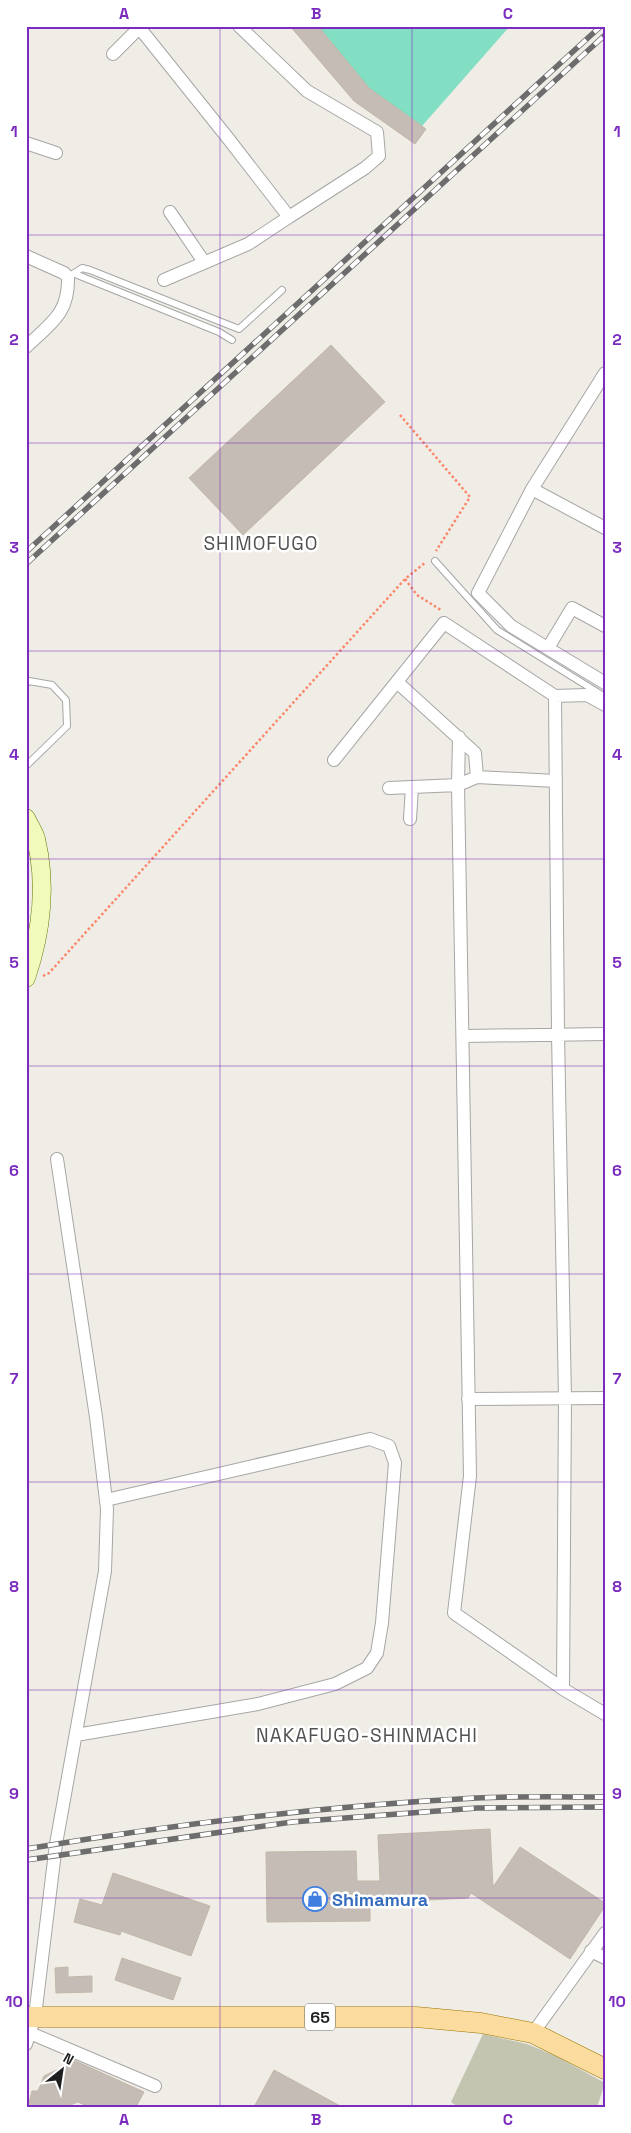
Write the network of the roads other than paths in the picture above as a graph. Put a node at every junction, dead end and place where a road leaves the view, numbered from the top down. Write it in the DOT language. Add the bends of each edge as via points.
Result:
graph roads {
  1 [pos="239,26"];
  2 [pos="140,27"];
  3 [pos="113,54"];
  4 [pos="26,143"];
  5 [pos="56,153"];
  6 [pos="170,212"];
  7 [pos="289,217"];
  8 [pos="26,256"];
  9 [pos="204,262"];
  10 [pos="72,275"];
  11 [pos="164,280"];
  12 [pos="282,290"];
  13 [pos="232,340"];
  14 [pos="26,347"];
  15 [pos="605,373"];
  16 [pos="532,489"];
  17 [pos="603,525"];
  18 [pos="435,561"];
  19 [pos="605,626"];
  20 [pos="548,648"];
  21 [pos="397,682"];
  22 [pos="605,683"];
  23 [pos="26,684"];
  24 [pos="555,696"];
  25 [pos="605,697"];
  26 [pos="605,705"];
  27 [pos="459,737"];
  28 [pos="334,760"];
  29 [pos="26,766"];
  30 [pos="477,777"];
  31 [pos="556,781"];
  32 [pos="458,785"];
  33 [pos="412,787"];
  34 [pos="389,788"];
  35 [pos="26,818"];
  36 [pos="410,819"];
  37 [pos="34,977"];
  38 [pos="558,1034"];
  39 [pos="605,1034"];
  40 [pos="464,1036"];
  41 [pos="57,1159"];
  42 [pos="605,1398"];
  43 [pos="468,1399"];
  44 [pos="565,1399"];
  45 [pos="106,1500"];
  46 [pos="563,1689"];
  47 [pos="605,1714"];
  48 [pos="76,1735"];
  49 [pos="605,1933"];
  50 [pos="591,1951"];
  51 [pos="605,1958"];
  52 [pos="29,2027"];
  53 [pos="533,2033"];
  54 [pos="605,2069"];
  55 [pos="155,2086"];
  1 -- 7 [label="street" via="307,91 377,132 379,156"];
  2 -- 3 [label="street"];
  2 -- 7 [label="street"];
  4 -- 5 [label="street"];
  6 -- 9 [label="street"];
  7 -- 9 [label="street" via="248,244"];
  8 -- 10 [label="street"];
  9 -- 11 [label="street"];
  10 -- 12 [label="lane" via="82,268 90,270 239,329"];
  10 -- 13 [label="lane" via="219,332"];
  10 -- 14 [label="street" via="69,296 60,314"];
  15 -- 16 [label="street"];
  16 -- 17 [label="street"];
  16 -- 20 [label="street" via="478,593 511,626"];
  18 -- 25 [label="lane" via="497,630"];
  19 -- 20 [label="street" via="572,608"];
  20 -- 22 [label="street"];
  21 -- 24 [label="street" via="444,624"];
  21 -- 27 [label="street"];
  21 -- 28 [label="street"];
  23 -- 29 [label="lane" via="52,685 66,700 67,726"];
  24 -- 26 [label="street" via="587,695"];
  24 -- 31 [label="street"];
  27 -- 30 [label="street" via="475,752"];
  27 -- 32 [label="street"];
  30 -- 31 [label="street"];
  30 -- 32 [label="street"];
  31 -- 38 [label="street"];
  32 -- 33 [label="street"];
  32 -- 40 [label="street"];
  33 -- 34 [label="street"];
  33 -- 36 [label="street"];
  35 -- 37 [label="main road" via="36,838 40,874 41,911"];
  38 -- 39 [label="street"];
  38 -- 40 [label="street"];
  38 -- 44 [label="street"];
  40 -- 43 [label="street"];
  41 -- 45 [label="street"];
  42 -- 44 [label="street"];
  43 -- 44 [label="street"];
  43 -- 46 [label="street" via="470,1476 454,1612"];
  44 -- 46 [label="street"];
  45 -- 48 [label="street" via="105,1572"];
  45 -- 48 [label="street" via="370,1439 389,1446 395,1464 381,1631 377,1653 367,1668 335,1684 258,1704"];
  46 -- 47 [label="street"];
  48 -- 52 [label="street"];
  49 -- 50 [label="street"];
  50 -- 51 [label="street"];
  50 -- 53 [label="street"];
  52 -- 53 [label="main road, 65 / 65" via="416,2017 481,2023"];
  52 -- 55 [label="street"];
  53 -- 54 [label="main road, 65 / 65"];
}
